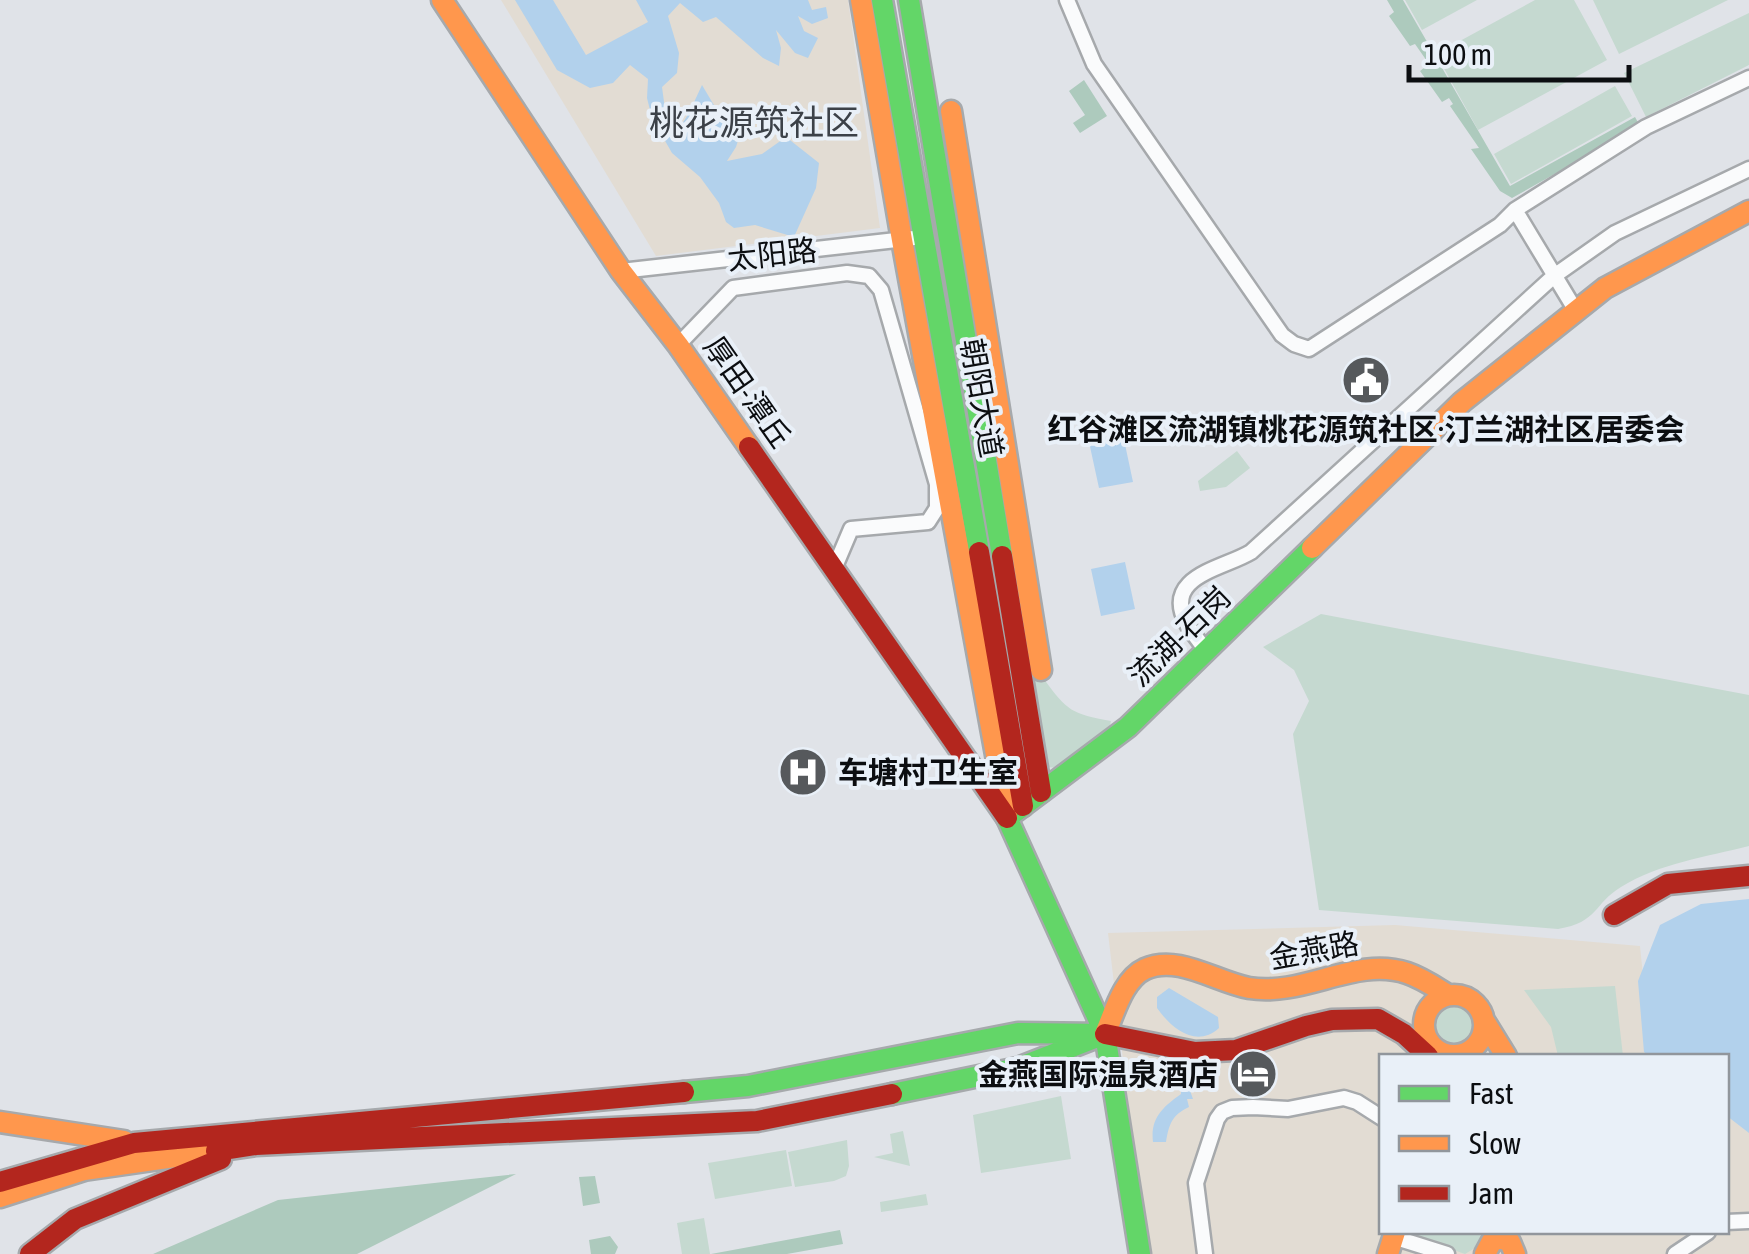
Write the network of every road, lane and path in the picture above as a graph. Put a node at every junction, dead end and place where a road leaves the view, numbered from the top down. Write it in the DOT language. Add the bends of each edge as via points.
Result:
graph roads {
  1 [pos="442,0"];
  2 [pos="861,0"];
  3 [pos="882,0"];
  4 [pos="909,0"];
  5 [pos="1067,0"];
  6 [pos="1749,78"];
  7 [pos="951,112"];
  8 [pos="1749,169"];
  9 [pos="1515,210"];
  10 [pos="1749,211"];
  11 [pos="924,237"];
  12 [pos="902,240"];
  13 [pos="620,271"];
  14 [pos="1554,276"];
  15 [pos="1576,311"];
  16 [pos="678,345"];
  17 [pos="948,378"];
  18 [pos="922,398"];
  19 [pos="834,568"];
  20 [pos="1206,651"];
  21 [pos="1042,670"];
  22 [pos="1041,792"];
  23 [pos="1015,812"];
  24 [pos="1749,876"];
  25 [pos="1614,915"];
  26 [pos="1442,998"];
  27 [pos="1485,1022"];
  28 [pos="1105,1034"];
  29 [pos="1412,1054"];
  30 [pos="1426,1054"];
  31 [pos="1464,1054"];
  32 [pos="1505,1054"];
  33 [pos="1379,1116"];
  34 [pos="0,1122"];
  35 [pos="134,1143"];
  36 [pos="256,1145"];
  37 [pos="0,1182"];
  38 [pos="0,1197"];
  39 [pos="1705,1234"];
  40 [pos="1393,1244"];
  41 [pos="30,1254"];
  42 [pos="1140,1254"];
  43 [pos="1204,1254"];
  44 [pos="1426,1254"];
  45 [pos="1446,1254"];
  46 [pos="1675,1254"];
  1 -- 13 [label="main road, 厚田-潭丘"];
  2 -- 12 [label="main road"];
  3 -- 11 [label="main road, 朝阳大道"];
  4 -- 22 [label="main road, 朝阳大道"];
  5 -- 9 [label="street" via="1094,64 1294,344 1308,349 1327,339"];
  6 -- 9 [label="street" via="1646,128"];
  7 -- 21 [label="main road"];
  8 -- 14 [label="street" via="1614,233"];
  9 -- 14 [label="street"];
  10 -- 15 [label="main road, 流湖-石岗"];
  11 -- 12 [label="street, 太阳路"];
  11 -- 17 [label="main road, 朝阳大道"];
  12 -- 13 [label="street, 太阳路"];
  12 -- 18 [label="main road"];
  13 -- 16 [label="main road, 厚田-潭丘"];
  14 -- 15 [label="street"];
  14 -- 20 [label="street" via="1251,552 1188,584 1181,606"];
  15 -- 20 [label="main road, 流湖-石岗" via="1462,402"];
  16 -- 18 [label="street" via="733,288 869,276"];
  16 -- 19 [label="main road, 厚田-潭丘"];
  17 -- 18 [label="street"];
  17 -- 23 [label="main road, 朝阳大道"];
  18 -- 19 [label="street" via="937,508 928,522 852,529"];
  18 -- 23 [label="main road"];
  19 -- 23 [label="main road, 厚田-潭丘"];
  20 -- 22 [label="main road, 流湖-石岗" via="1128,727"];
  22 -- 23 [label="main road, 流湖-石岗"];
  23 -- 28 [label="main road"];
  24 -- 25 [label="main road" via="1668,884"];
  26 -- 27 [label="main road, 金燕路" via="1468,998"];
  26 -- 28 [label="main road, 金燕路" via="1403,980 1358,980 1277,998 1162,973 1140,984"];
  26 -- 31 [label="main road" via="1426,1013 1425,1032 1444,1054"];
  27 -- 31 [label="main road" via="1480,1042"];
  27 -- 32 [label="main road, 金燕路"];
  28 -- 29 [label="main road" via="1204,1059 1322,1028 1362,1028 1402,1040"];
  28 -- 30 [label="main road" via="1195,1052 1236,1050 1332,1020 1378,1019"];
  28 -- 35 [label="main road" via="1018,1033 748,1086"];
  28 -- 36 [label="main road" via="1018,1068 757,1121"];
  28 -- 42 [label="main road"];
  33 -- 43 [label="street" via="1344,1098 1222,1112 1196,1183"];
  34 -- 35 [label="main road"];
  35 -- 37 [label="main road"];
  36 -- 38 [label="main road" via="84,1170"];
  36 -- 41 [label="main road" via="74,1219"];
  39 -- 46 [label="street"];
  40 -- 44 [label="street"];
  40 -- 45 [label="street"];
}
